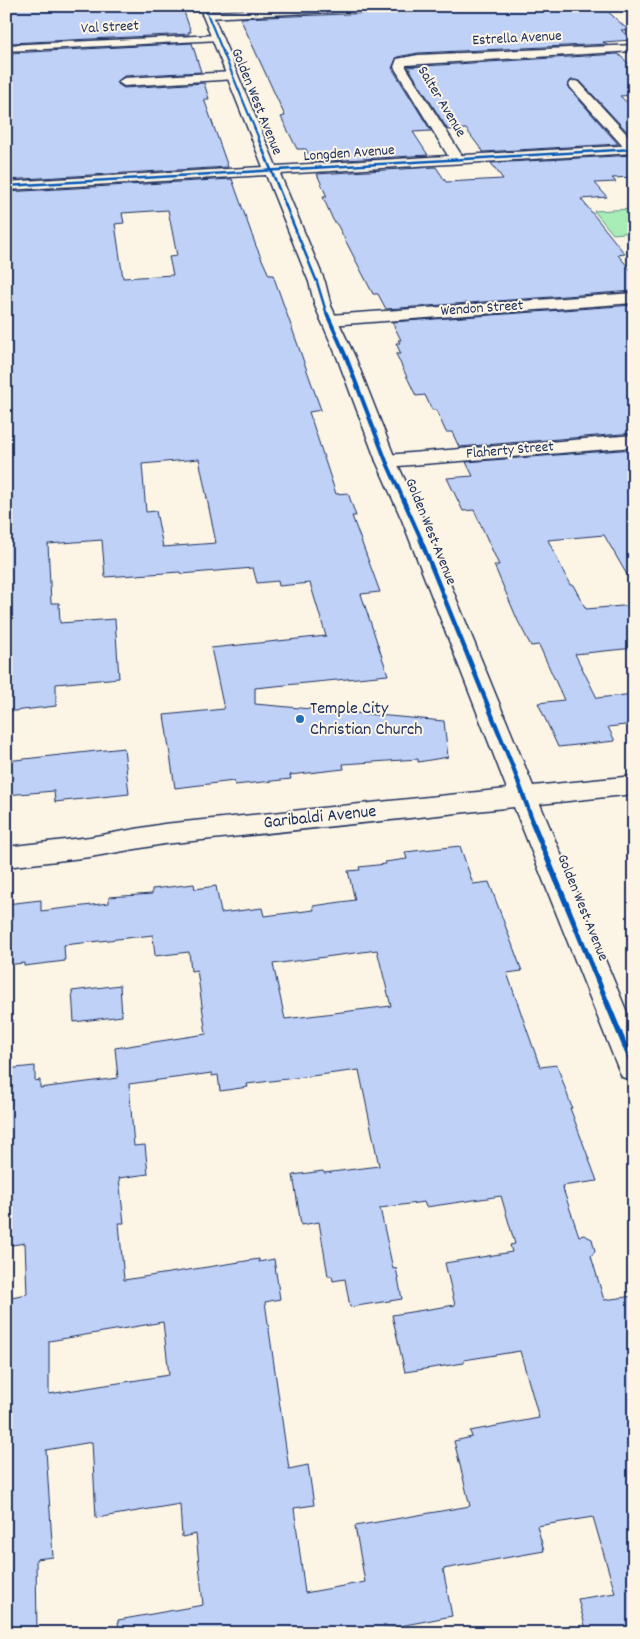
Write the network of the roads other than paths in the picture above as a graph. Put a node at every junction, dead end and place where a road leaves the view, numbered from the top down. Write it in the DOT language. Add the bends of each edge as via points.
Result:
graph roads {
  1 [pos="391,6"];
  2 [pos="206,10"];
  3 [pos="216,38"];
  4 [pos="6,48"];
  5 [pos="634,48"];
  6 [pos="401,62"];
  7 [pos="232,76"];
  8 [pos="124,82"];
  9 [pos="575,85"];
  10 [pos="634,149"];
  11 [pos="458,159"];
  12 [pos="271,171"];
  13 [pos="6,186"];
  14 [pos="634,298"];
  15 [pos="330,320"];
  16 [pos="634,441"];
  17 [pos="386,461"];
  18 [pos="634,784"];
  19 [pos="523,796"];
  20 [pos="6,857"];
  21 [pos="634,1068"];
  1 -- 2 [label="street"];
  2 -- 3 [label="street, Golden West Avenue"];
  3 -- 4 [label="street, Val Street"];
  3 -- 7 [label="street, Golden West Avenue"];
  5 -- 6 [label="street, Estrella Avenue"];
  6 -- 11 [label="street, Salter Avenue" via="400,67"];
  7 -- 8 [label="street"];
  7 -- 12 [label="street, Golden West Avenue"];
  9 -- 10 [label="street"];
  10 -- 11 [label="street, Longden Avenue"];
  11 -- 12 [label="street, Longden Avenue"];
  12 -- 13 [label="street, Longden Avenue"];
  12 -- 15 [label="street, Golden West Avenue"];
  14 -- 15 [label="street, Wendon Street"];
  15 -- 17 [label="street, Golden West Avenue"];
  16 -- 17 [label="street, Flaherty Street"];
  17 -- 19 [label="street, Golden West Avenue" via="413,520"];
  18 -- 19 [label="street, Garibaldi Avenue"];
  19 -- 20 [label="street, Garibaldi Avenue" via="164,834"];
  19 -- 21 [label="street, Golden West Avenue"];
}
